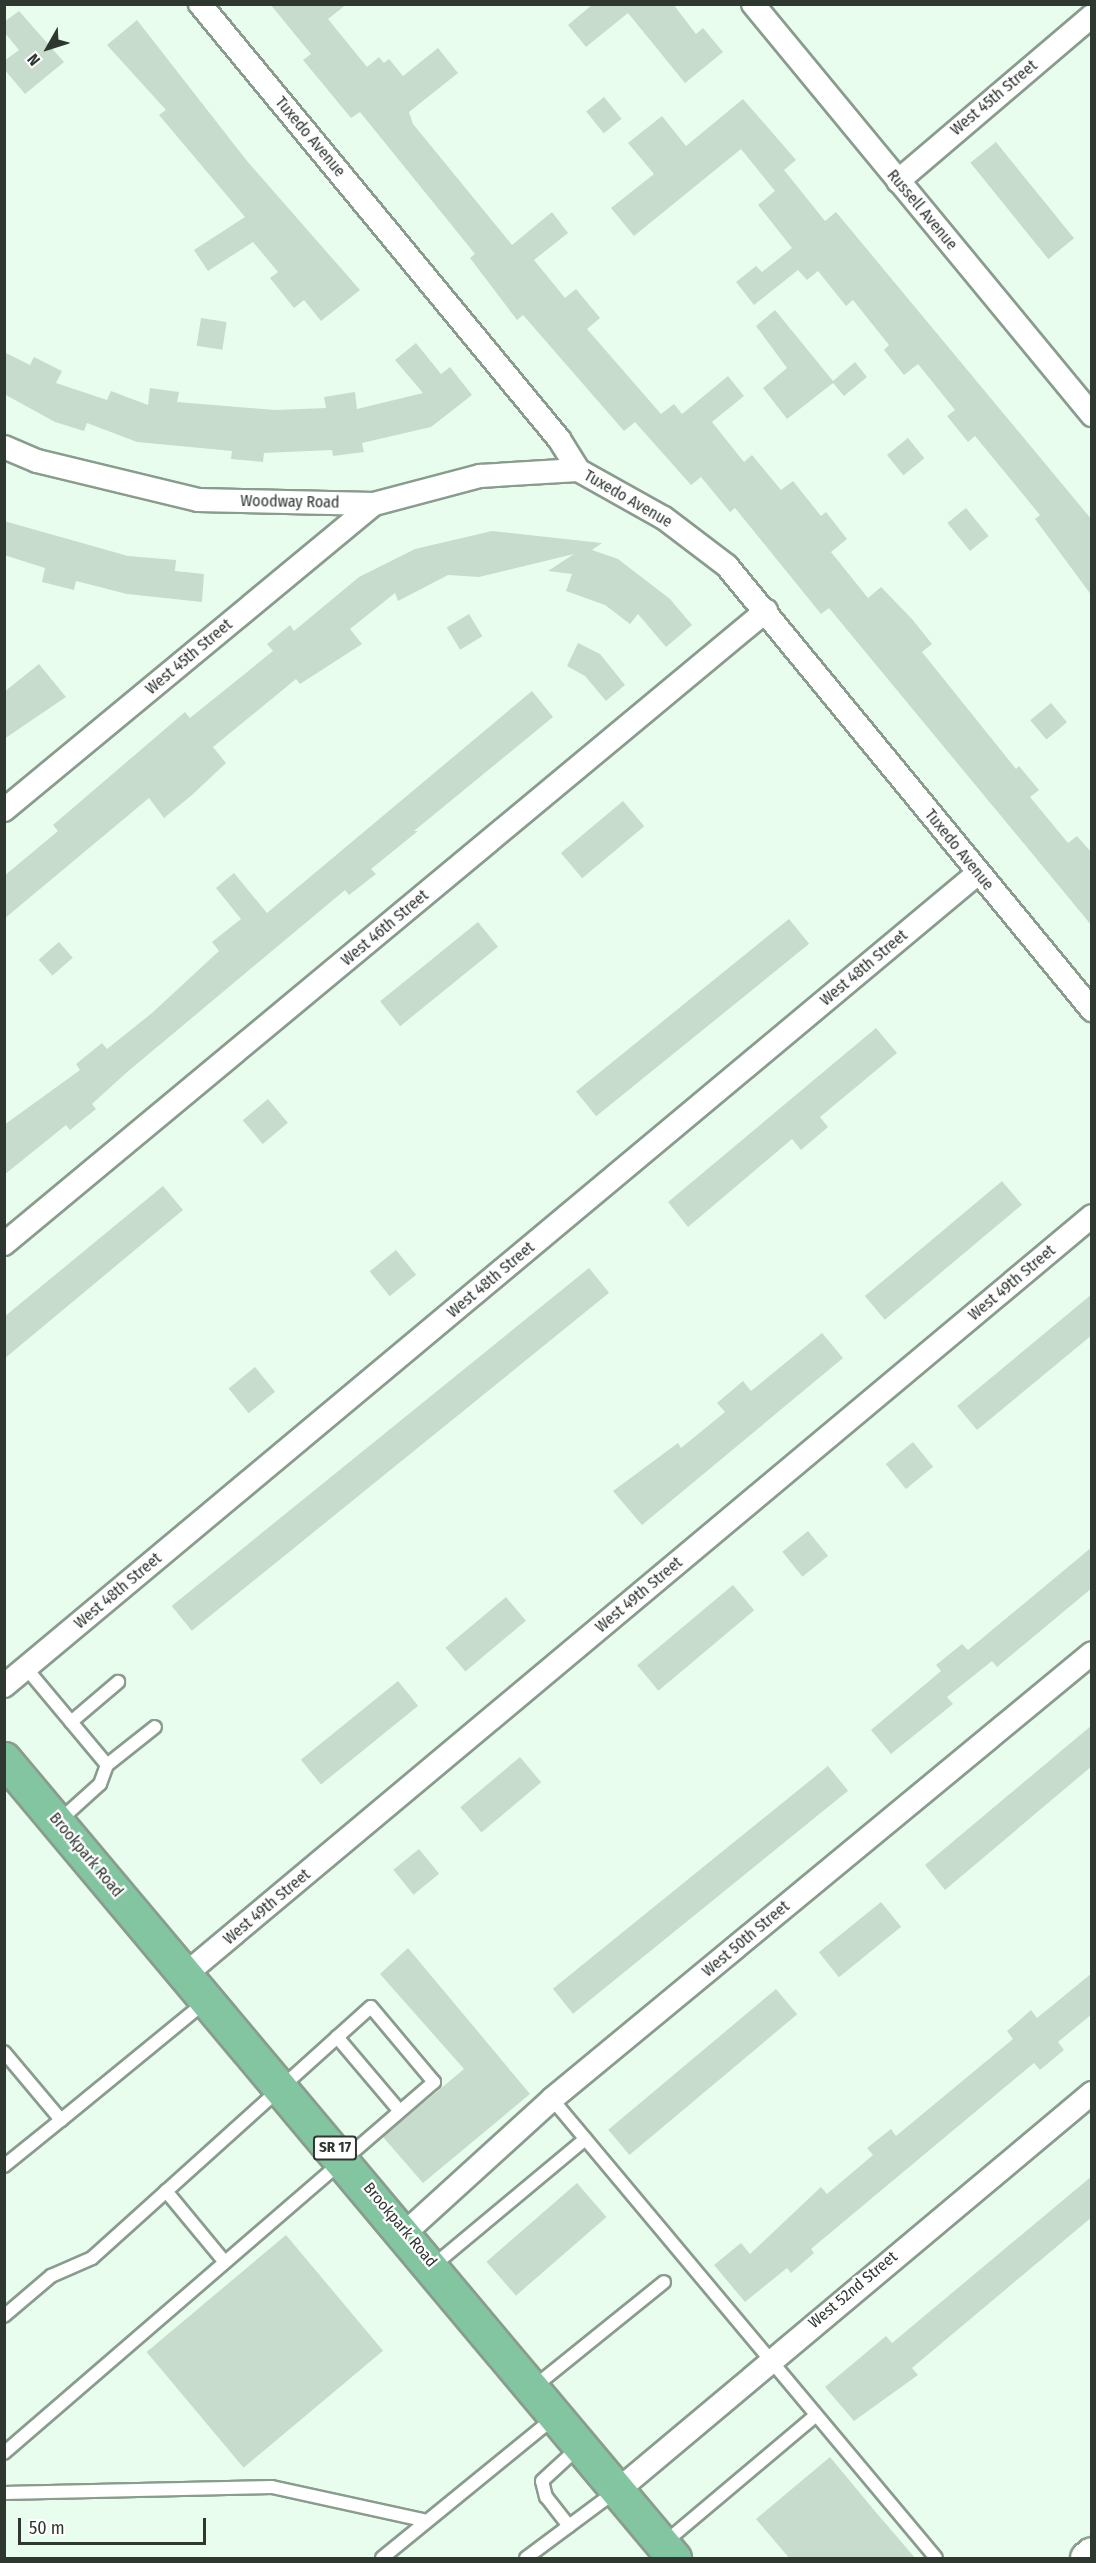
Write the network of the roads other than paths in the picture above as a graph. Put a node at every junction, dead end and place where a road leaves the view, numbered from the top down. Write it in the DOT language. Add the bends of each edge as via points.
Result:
graph roads {
  1 [pos="201,4"];
  2 [pos="753,4"];
  3 [pos="1092,16"];
  4 [pos="898,181"];
  5 [pos="1092,415"];
  6 [pos="4,447"];
  7 [pos="578,470"];
  8 [pos="374,504"];
  9 [pos="766,611"];
  10 [pos="4,810"];
  11 [pos="978,873"];
  12 [pos="1092,1010"];
  13 [pos="1092,1216"];
  14 [pos="4,1244"];
  15 [pos="1092,1653"];
  16 [pos="26,1668"];
  17 [pos="118,1682"];
  18 [pos="4,1686"];
  19 [pos="71,1722"];
  20 [pos="155,1727"];
  21 [pos="4,1759"];
  22 [pos="107,1765"];
  23 [pos="58,1822"];
  24 [pos="187,1973"];
  25 [pos="208,1999"];
  26 [pos="337,2037"];
  27 [pos="4,2052"];
  28 [pos="282,2085"];
  29 [pos="1092,2093"];
  30 [pos="552,2099"];
  31 [pos="399,2110"];
  32 [pos="61,2120"];
  33 [pos="585,2139"];
  34 [pos="343,2156"];
  35 [pos="6,2161"];
  36 [pos="166,2191"];
  37 [pos="406,2232"];
  38 [pos="224,2261"];
  39 [pos="434,2265"];
  40 [pos="663,2282"];
  41 [pos="4,2316"];
  42 [pos="768,2361"];
  43 [pos="533,2388"];
  44 [pos="556,2416"];
  45 [pos="815,2416"];
  46 [pos="580,2446"];
  47 [pos="4,2453"];
  48 [pos="617,2491"];
  49 [pos="4,2493"];
  50 [pos="423,2520"];
  51 [pos="569,2526"];
  52 [pos="668,2552"];
  53 [pos="1092,2554"];
  54 [pos="382,2559"];
  55 [pos="526,2559"];
  56 [pos="936,2559"];
  57 [pos="1087,2559"];
  1 -- 7 [label="street, Tuxedo Avenue" via="559,439"];
  2 -- 4 [label="street, Russell Avenue"];
  3 -- 4 [label="street, West 45th Street"];
  4 -- 5 [label="street, Russell Avenue"];
  6 -- 8 [label="street, Woodway Road" via="37,461 198,500"];
  7 -- 8 [label="street, Woodway Road" via="480,476"];
  7 -- 9 [label="street, Tuxedo Avenue" via="664,518 727,566"];
  8 -- 10 [label="street, West 45th Street"];
  9 -- 11 [label="street, Tuxedo Avenue"];
  9 -- 14 [label="street, West 46th Street"];
  11 -- 12 [label="street, Tuxedo Avenue"];
  11 -- 16 [label="street, West 48th Street"];
  13 -- 24 [label="street, West 49th Street"];
  15 -- 30 [label="street, West 50th Street"];
  16 -- 18 [label="street, West 48th Street"];
  16 -- 19 [label="lane"];
  17 -- 19 [label="lane"];
  19 -- 22 [label="lane"];
  20 -- 22 [label="lane"];
  21 -- 23 [label="main road, Brookpark Road / SR 17"];
  22 -- 23 [label="lane" via="100,1784"];
  23 -- 24 [label="main road, Brookpark Road / SR 17"];
  24 -- 25 [label="main road, Brookpark Road / SR 17"];
  25 -- 28 [label="main road, Brookpark Road / SR 17"];
  25 -- 32 [label="lane"];
  26 -- 28 [label="lane"];
  26 -- 31 [label="lane"];
  26 -- 31 [label="lane" via="371,2007 434,2082"];
  27 -- 32 [label="lane"];
  28 -- 34 [label="main road, Brookpark Road / SR 17"];
  28 -- 36 [label="lane"];
  29 -- 42 [label="street, West 52nd Street"];
  30 -- 33 [label="lane"];
  30 -- 37 [label="street, West 50th Street"];
  31 -- 34 [label="lane"];
  32 -- 35 [label="lane"];
  33 -- 39 [label="lane"];
  33 -- 42 [label="lane"];
  34 -- 37 [label="main road, Brookpark Road / SR 17"];
  34 -- 38 [label="lane"];
  36 -- 38 [label="lane"];
  36 -- 41 [label="lane" via="92,2258 51,2276"];
  37 -- 39 [label="main road, Brookpark Road / SR 17"];
  38 -- 47 [label="lane"];
  39 -- 43 [label="main road, Brookpark Road / SR 17"];
  40 -- 43 [label="lane"];
  42 -- 45 [label="lane"];
  42 -- 48 [label="street, West 52nd Street"];
  43 -- 44 [label="main road, Brookpark Road / SR 17"];
  44 -- 46 [label="main road, Brookpark Road / SR 17"];
  44 -- 50 [label="lane"];
  45 -- 52 [label="lane"];
  45 -- 56 [label="lane"];
  46 -- 48 [label="main road, Brookpark Road / SR 17"];
  46 -- 51 [label="lane" via="542,2481 546,2498"];
  48 -- 51 [label="lane"];
  48 -- 52 [label="main road, Brookpark Road / SR 17"];
  49 -- 50 [label="lane" via="272,2487"];
  50 -- 54 [label="lane"];
  51 -- 55 [label="lane"];
  53 -- 57 [label="street"];
}
